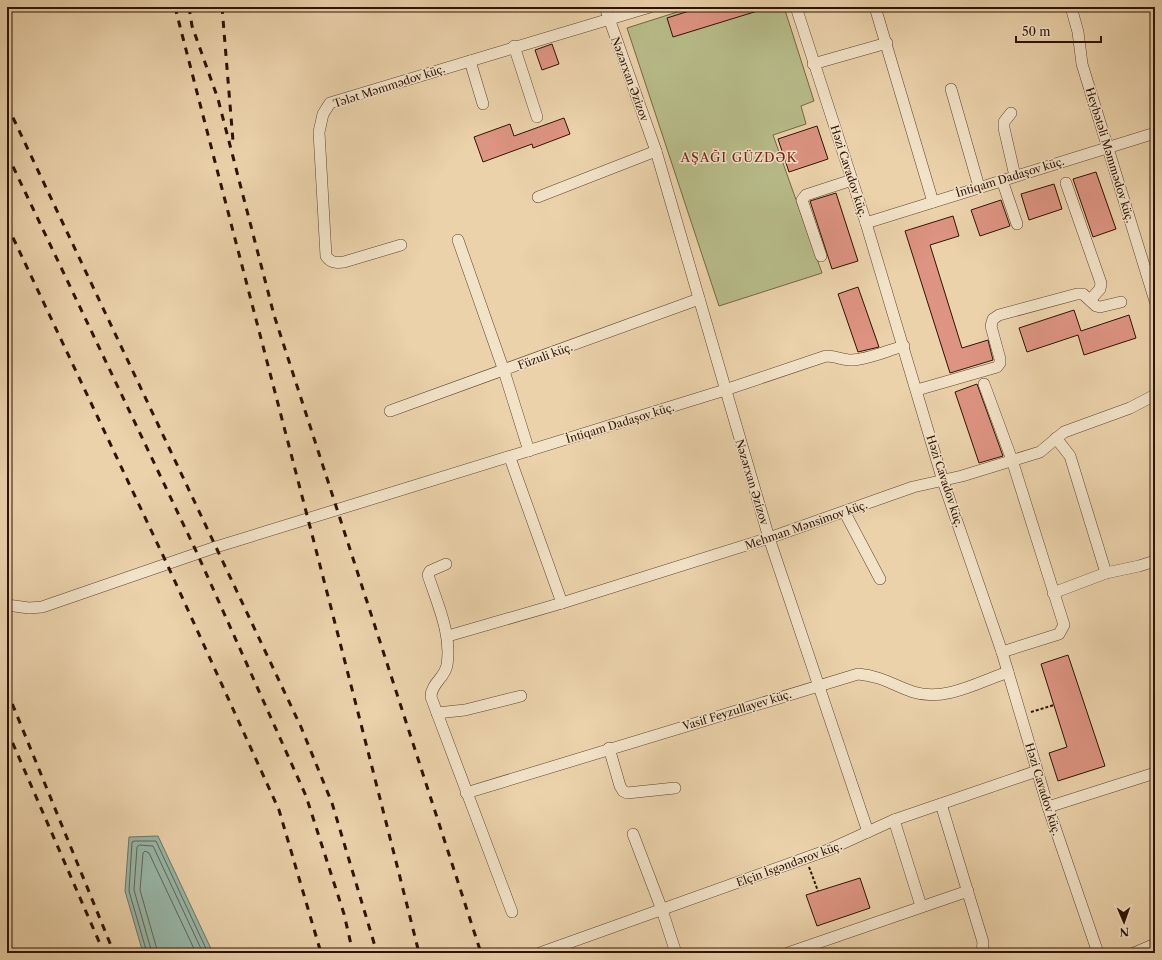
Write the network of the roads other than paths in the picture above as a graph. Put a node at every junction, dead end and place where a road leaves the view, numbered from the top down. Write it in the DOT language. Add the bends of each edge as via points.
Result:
graph roads {
  1 [pos="605,7"];
  2 [pos="650,7"];
  3 [pos="796,7"];
  4 [pos="875,7"];
  5 [pos="1071,7"];
  6 [pos="609,19"];
  7 [pos="887,43"];
  8 [pos="514,46"];
  9 [pos="470,61"];
  10 [pos="813,64"];
  11 [pos="951,90"];
  12 [pos="483,104"];
  13 [pos="1011,113"];
  14 [pos="537,117"];
  15 [pos="1155,133"];
  16 [pos="1106,147"];
  17 [pos="656,151"];
  18 [pos="1015,176"];
  19 [pos="852,180"];
  20 [pos="1002,180"];
  21 [pos="1066,184"];
  22 [pos="979,187"];
  23 [pos="538,197"];
  24 [pos="933,202"];
  25 [pos="866,223"];
  26 [pos="1017,224"];
  27 [pos="458,240"];
  28 [pos="401,245"];
  29 [pos="821,256"];
  30 [pos="699,299"];
  31 [pos="1091,300"];
  32 [pos="1155,301"];
  33 [pos="1121,302"];
  34 [pos="904,346"];
  35 [pos="504,371"];
  36 [pos="984,384"];
  37 [pos="725,390"];
  38 [pos="917,390"];
  39 [pos="1155,395"];
  40 [pos="390,411"];
  41 [pos="1056,438"];
  42 [pos="529,451"];
  43 [pos="510,458"];
  44 [pos="1012,460"];
  45 [pos="943,481"];
  46 [pos="845,513"];
  47 [pos="769,538"];
  48 [pos="1155,561"];
  49 [pos="446,564"];
  50 [pos="1106,573"];
  51 [pos="880,579"];
  52 [pos="1053,593"];
  53 [pos="562,603"];
  54 [pos="7,605"];
  55 [pos="448,636"];
  56 [pos="1002,652"];
  57 [pos="1008,672"];
  58 [pos="818,685"];
  59 [pos="521,696"];
  60 [pos="437,713"];
  61 [pos="610,748"];
  62 [pos="1037,770"];
  63 [pos="1155,773"];
  64 [pos="675,788"];
  65 [pos="466,793"];
  66 [pos="941,804"];
  67 [pos="1048,807"];
  68 [pos="894,820"];
  69 [pos="868,832"];
  70 [pos="633,834"];
  71 [pos="968,891"];
  72 [pos="921,906"];
  73 [pos="662,910"];
  74 [pos="512,912"];
  75 [pos="1155,944"];
  76 [pos="540,953"];
  77 [pos="676,953"];
  78 [pos="788,953"];
  79 [pos="982,953"];
  80 [pos="1098,953"];
  81 [pos="1134,953"];
  1 -- 6 [label="street, Nəzərxan Əzizov"];
  2 -- 6 [label="street, Tələt Məmmədov küç."];
  3 -- 10 [label="street, Həzi Cavadov küç."];
  4 -- 7 [label="street"];
  5 -- 16 [label="street, Heybətəli Məmmədov küç." via="1078,32 1082,64"];
  6 -- 8 [label="street, Tələt Məmmədov küç."];
  6 -- 17 [label="street, Nəzərxan Əzizov"];
  7 -- 10 [label="street"];
  7 -- 24 [label="street"];
  8 -- 9 [label="street, Tələt Məmmədov küç."];
  8 -- 14 [label="street"];
  9 -- 12 [label="street"];
  9 -- 28 [label="street, Tələt Məmmədov küç." via="330,103 323,114 319,132 326,256 330,261 344,262"];
  10 -- 19 [label="street, Həzi Cavadov küç."];
  11 -- 22 [label="street"];
  13 -- 18 [label="street" via="1004,122 1004,128"];
  15 -- 16 [label="street, İntiqam Dadaşov küç."];
  16 -- 18 [label="street, İntiqam Dadaşov küç."];
  16 -- 32 [label="street, Heybətəli Məmmədov küç."];
  17 -- 23 [label="street"];
  17 -- 30 [label="street, Nəzərxan Əzizov"];
  18 -- 20 [label="street, İntiqam Dadaşov küç."];
  19 -- 25 [label="street, Həzi Cavadov küç."];
  19 -- 29 [label="street" via="806,195 802,200"];
  20 -- 22 [label="street, İntiqam Dadaşov küç."];
  20 -- 26 [label="street"];
  21 -- 31 [label="street" via="1101,283 1100,289"];
  22 -- 24 [label="street, İntiqam Dadaşov küç."];
  24 -- 25 [label="street, İntiqam Dadaşov küç."];
  25 -- 34 [label="street, Həzi Cavadov küç."];
  27 -- 35 [label="street"];
  30 -- 35 [label="street, Füzuli küç."];
  30 -- 37 [label="street, Nəzərxan Əzizov"];
  31 -- 33 [label="street" via="1100,307"];
  31 -- 38 [label="street" via="1083,294 1077,294 993,318 992,326 1000,359 997,367"];
  34 -- 37 [label="street, İntiqam Dadaşov küç." via="860,359 826,356"];
  34 -- 38 [label="street, Həzi Cavadov küç."];
  35 -- 40 [label="street, Füzuli küç."];
  35 -- 42 [label="street"];
  36 -- 44 [label="street"];
  37 -- 42 [label="street, İntiqam Dadaşov küç."];
  37 -- 47 [label="street, Nəzərxan Əzizov"];
  38 -- 45 [label="street, Həzi Cavadov küç."];
  39 -- 41 [label="street, Mehman Mənsimov küç." via="1130,408 1085,423"];
  41 -- 44 [label="street, Mehman Mənsimov küç." via="1040,452"];
  41 -- 50 [label="street" via="1070,456"];
  42 -- 43 [label="street, İntiqam Dadaşov küç."];
  43 -- 53 [label="street"];
  43 -- 54 [label="street, İntiqam Dadaşov küç." via="197,553 42,607"];
  44 -- 45 [label="street, Mehman Mənsimov küç."];
  44 -- 52 [label="street"];
  45 -- 46 [label="street, Mehman Mənsimov küç." via="914,488"];
  45 -- 56 [label="street, Həzi Cavadov küç."];
  46 -- 47 [label="street, Mehman Mənsimov küç."];
  46 -- 51 [label="street"];
  47 -- 53 [label="street, Mehman Mənsimov küç."];
  47 -- 58 [label="street, Nəzərxan Əzizov"];
  48 -- 50 [label="street"];
  49 -- 55 [label="street" via="430,571 428,575"];
  50 -- 52 [label="street"];
  52 -- 56 [label="street" via="1064,625 1062,631"];
  53 -- 55 [label="street, Mehman Mənsimov küç."];
  55 -- 60 [label="street" via="447,666 444,675 431,691"];
  56 -- 57 [label="street, Həzi Cavadov küç."];
  57 -- 58 [label="street, Vasif Feyzullayev küç." via="945,694 929,695 914,692 875,675 858,674"];
  57 -- 62 [label="street, Həzi Cavadov küç."];
  58 -- 61 [label="street, Vasif Feyzullayev küç."];
  58 -- 69 [label="street, Nəzərxan Əzizov"];
  59 -- 60 [label="street" via="465,710"];
  60 -- 65 [label="street"];
  61 -- 64 [label="street" via="623,791"];
  61 -- 65 [label="street, Vasif Feyzullayev küç."];
  62 -- 66 [label="street, Elçin İsgəndərov küç."];
  62 -- 67 [label="street, Həzi Cavadov küç."];
  63 -- 67 [label="street"];
  65 -- 74 [label="street"];
  66 -- 68 [label="street, Elçin İsgəndərov küç."];
  66 -- 71 [label="street"];
  67 -- 80 [label="street, Həzi Cavadov küç."];
  68 -- 69 [label="street, Elçin İsgəndərov küç."];
  68 -- 72 [label="street"];
  69 -- 73 [label="street, Elçin İsgəndərov küç." via="843,845"];
  70 -- 73 [label="street"];
  71 -- 72 [label="street"];
  71 -- 79 [label="street" via="983,942"];
  72 -- 78 [label="street"];
  73 -- 76 [label="street, Elçin İsgəndərov küç."];
  73 -- 77 [label="street"];
  75 -- 81 [label="street"];
}
